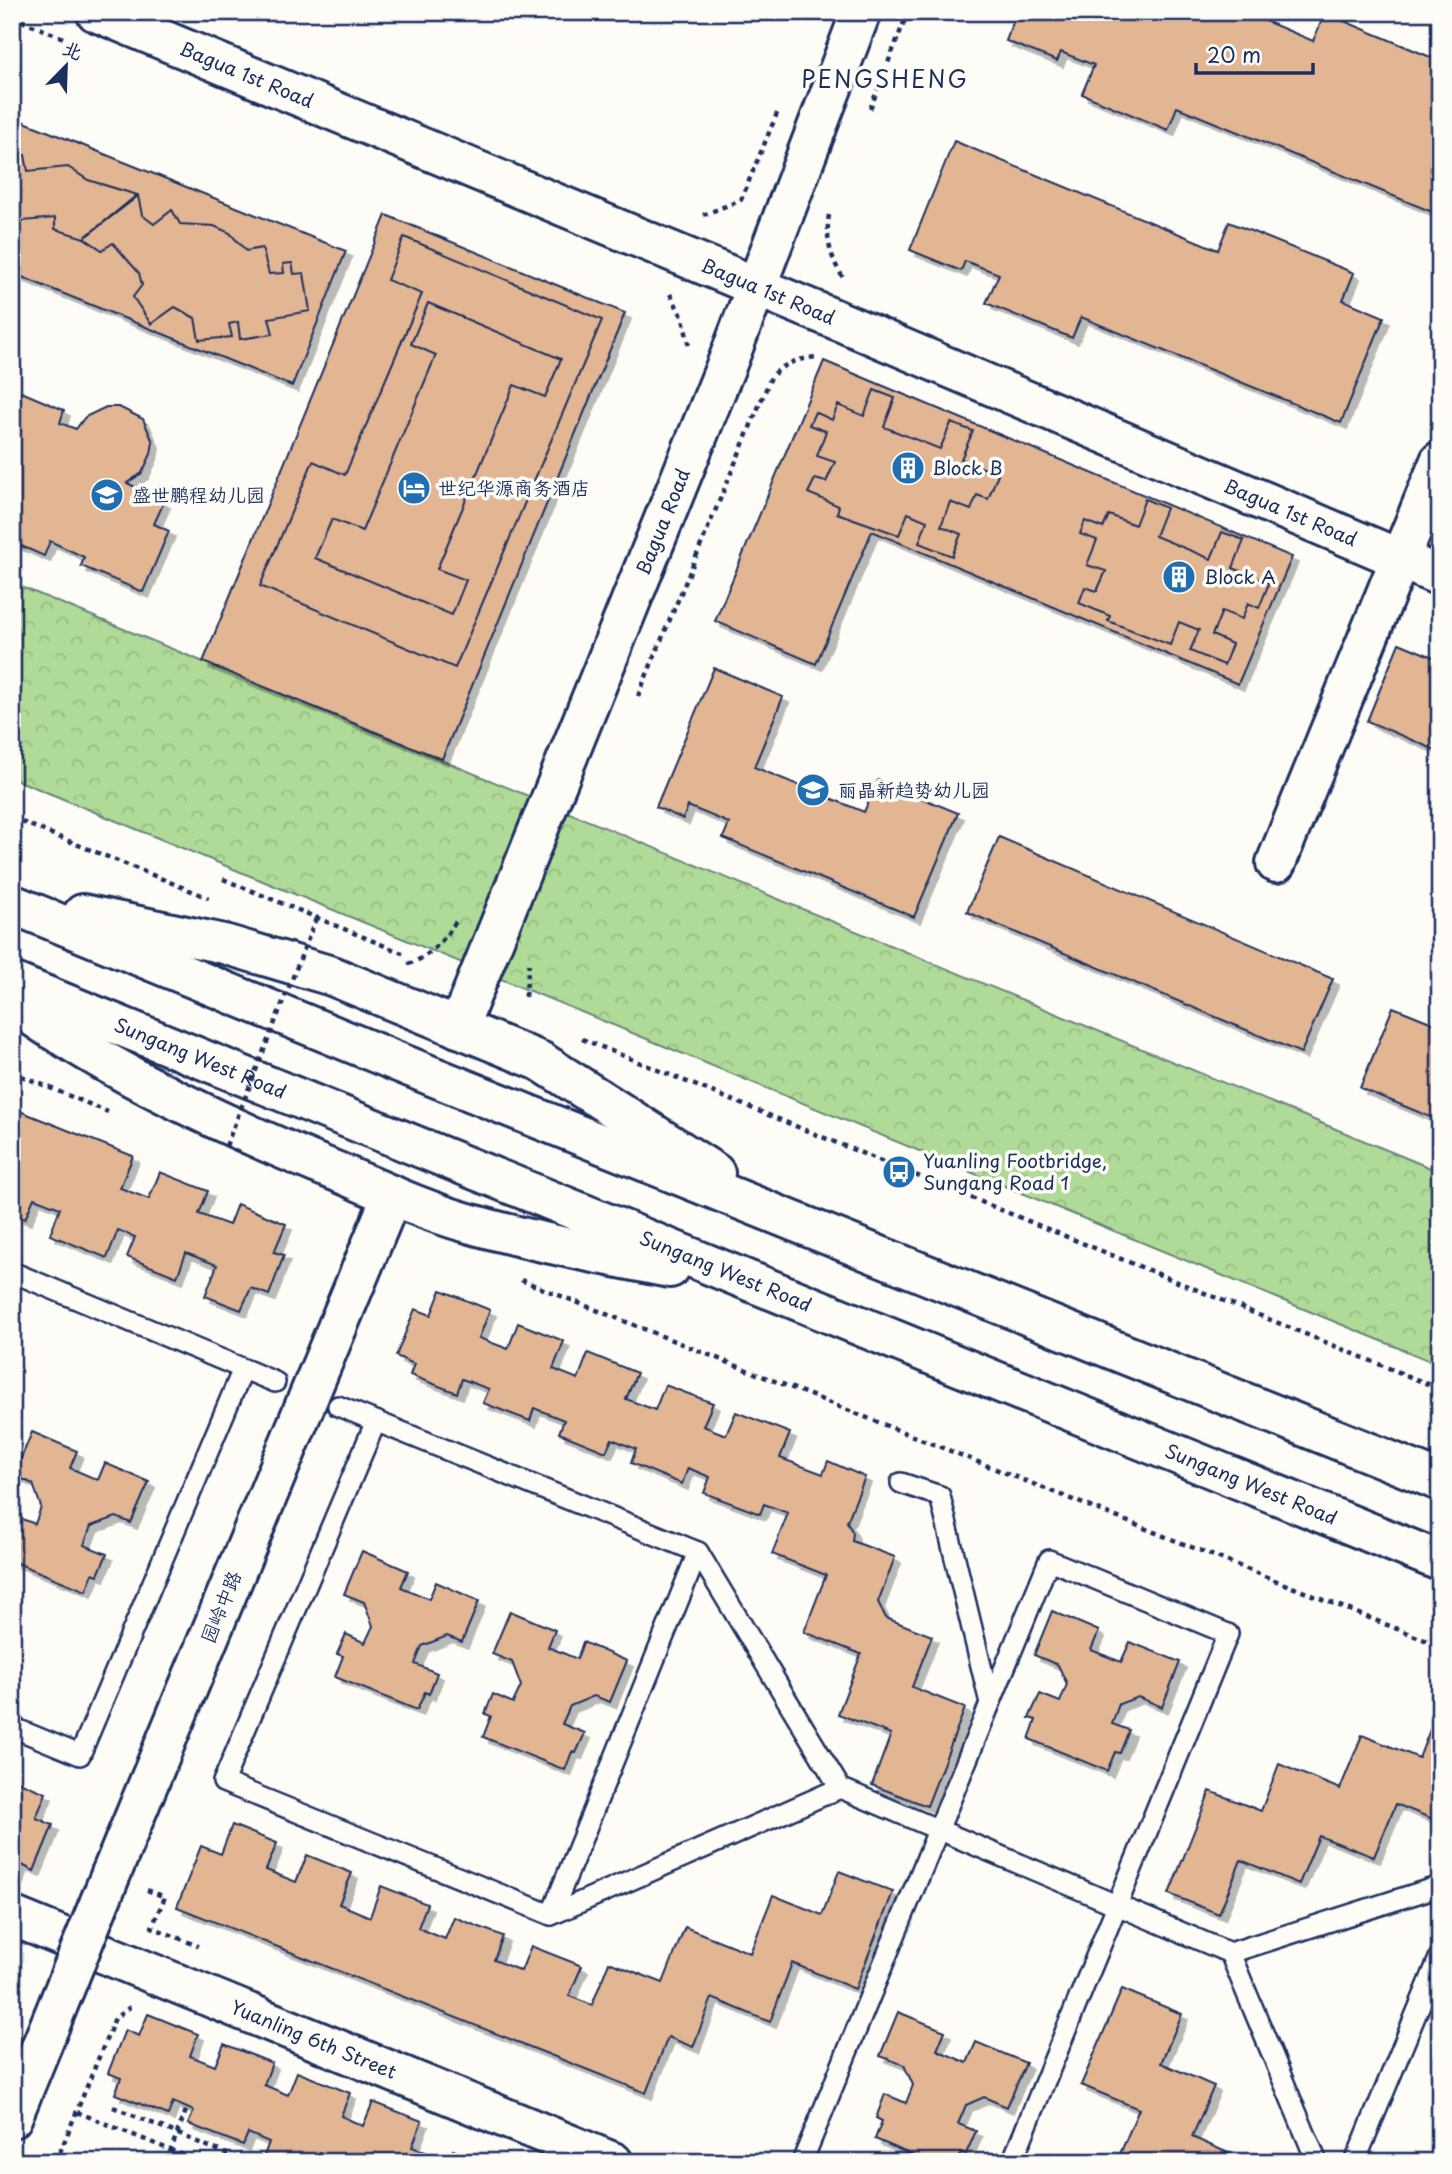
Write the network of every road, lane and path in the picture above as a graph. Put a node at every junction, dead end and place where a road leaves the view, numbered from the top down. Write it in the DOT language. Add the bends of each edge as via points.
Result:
graph roads {
  1 [pos="96,12"];
  2 [pos="861,12"];
  3 [pos="908,12"];
  4 [pos="782,101"];
  5 [pos="869,112"];
  6 [pos="829,211"];
  7 [pos="703,215"];
  8 [pos="846,283"];
  9 [pos="755,286"];
  10 [pos="817,357"];
  11 [pos="1440,461"];
  12 [pos="1400,560"];
  13 [pos="1440,576"];
  14 [pos="637,700"];
  15 [pos="1276,863"];
  16 [pos="223,878"];
  17 [pos="12,901"];
  18 [pos="317,916"];
  19 [pos="407,955"];
  20 [pos="530,959"];
  21 [pos="12,982"];
  22 [pos="525,998"];
  23 [pos="12,1002"];
  24 [pos="458,1028"];
  25 [pos="572,1034"];
  26 [pos="226,1146"];
  27 [pos="392,1195"];
  28 [pos="784,1218"];
  29 [pos="12,1272"];
  30 [pos="513,1277"];
  31 [pos="759,1286"];
  32 [pos="243,1369"];
  33 [pos="275,1382"];
  34 [pos="1440,1389"];
  35 [pos="338,1406"];
  36 [pos="376,1421"];
  37 [pos="1440,1481"];
  38 [pos="901,1483"];
  39 [pos="698,1552"];
  40 [pos="1440,1561"];
  41 [pos="1440,1646"];
  42 [pos="990,1703"];
  43 [pos="12,1727"];
  44 [pos="841,1788"];
  45 [pos="938,1829"];
  46 [pos="124,1880"];
  47 [pos="1440,1886"];
  48 [pos="1118,1906"];
  49 [pos="551,1915"];
  50 [pos="12,1916"];
  51 [pos="198,1946"];
  52 [pos="1230,1953"];
  53 [pos="1440,1956"];
  54 [pos="115,2018"];
  55 [pos="113,2107"];
  56 [pos="187,2108"];
  57 [pos="77,2112"];
  58 [pos="12,2118"];
  59 [pos="177,2133"];
  60 [pos="56,2162"];
  61 [pos="166,2162"];
  62 [pos="200,2162"];
  63 [pos="246,2162"];
  64 [pos="613,2162"];
  65 [pos="802,2162"];
  66 [pos="1012,2162"];
  67 [pos="1317,2162"];
  68 [pos="1355,2162"];
  1 -- 9 [label="main road, Bagua 1st Road"];
  2 -- 9 [label="main road, Bagua Road"];
  3 -- 5 [label="path"];
  4 -- 7 [label="path" via="741,200"];
  6 -- 8 [label="path" via="826,234 836,268"];
  9 -- 12 [label="main road, Bagua 1st Road"];
  9 -- 24 [label="main road, Bagua Road"];
  10 -- 14 [label="path" via="799,358 771,377"];
  11 -- 12 [label="main road"];
  12 -- 13 [label="main road, Bagua 1st Road"];
  12 -- 15 [label="main road"];
  16 -- 18 [label="path"];
  17 -- 24 [label="main road" via="224,944 332,976"];
  17 -- 28 [label="main road"];
  18 -- 19 [label="path"];
  18 -- 26 [label="path, bridge"];
  20 -- 22 [label="path"];
  21 -- 31 [label="main road, Sungang West Road"];
  23 -- 27 [label="main road" via="65,1040 148,1087 259,1140"];
  24 -- 28 [label="main road" via="540,1061"];
  25 -- 34 [label="path"];
  27 -- 31 [label="main road" via="467,1223"];
  27 -- 46 [label="main road, 园岭中路"];
  28 -- 37 [label="main road"];
  29 -- 32 [label="lane"];
  30 -- 41 [label="path"];
  31 -- 40 [label="main road, Sungang West Road"];
  32 -- 33 [label="lane"];
  32 -- 43 [label="lane" via="80,1755"];
  35 -- 36 [label="lane"];
  36 -- 39 [label="lane"];
  36 -- 49 [label="lane" via="223,1782"];
  38 -- 42 [label="lane" via="940,1496"];
  39 -- 44 [label="lane"];
  39 -- 49 [label="lane"];
  42 -- 45 [label="lane"];
  42 -- 48 [label="lane" via="1048,1560 1228,1634"];
  44 -- 45 [label="lane"];
  44 -- 49 [label="lane"];
  45 -- 48 [label="lane"];
  45 -- 65 [label="lane"];
  46 -- 51 [label="path" via="165,1897 152,1927"];
  46 -- 58 [label="main road, 园岭中路, bridge" via="52,2020"];
  47 -- 52 [label="lane"];
  48 -- 52 [label="lane"];
  48 -- 66 [label="lane"];
  50 -- 64 [label="main road, Yuanling 6th Street"];
  52 -- 67 [label="lane"];
  53 -- 68 [label="lane"];
  54 -- 57 [label="path"];
  55 -- 59 [label="path"];
  56 -- 59 [label="path, bridge"];
  57 -- 60 [label="path"];
  57 -- 62 [label="path"];
  59 -- 61 [label="path, bridge"];
  59 -- 63 [label="path"];
}
